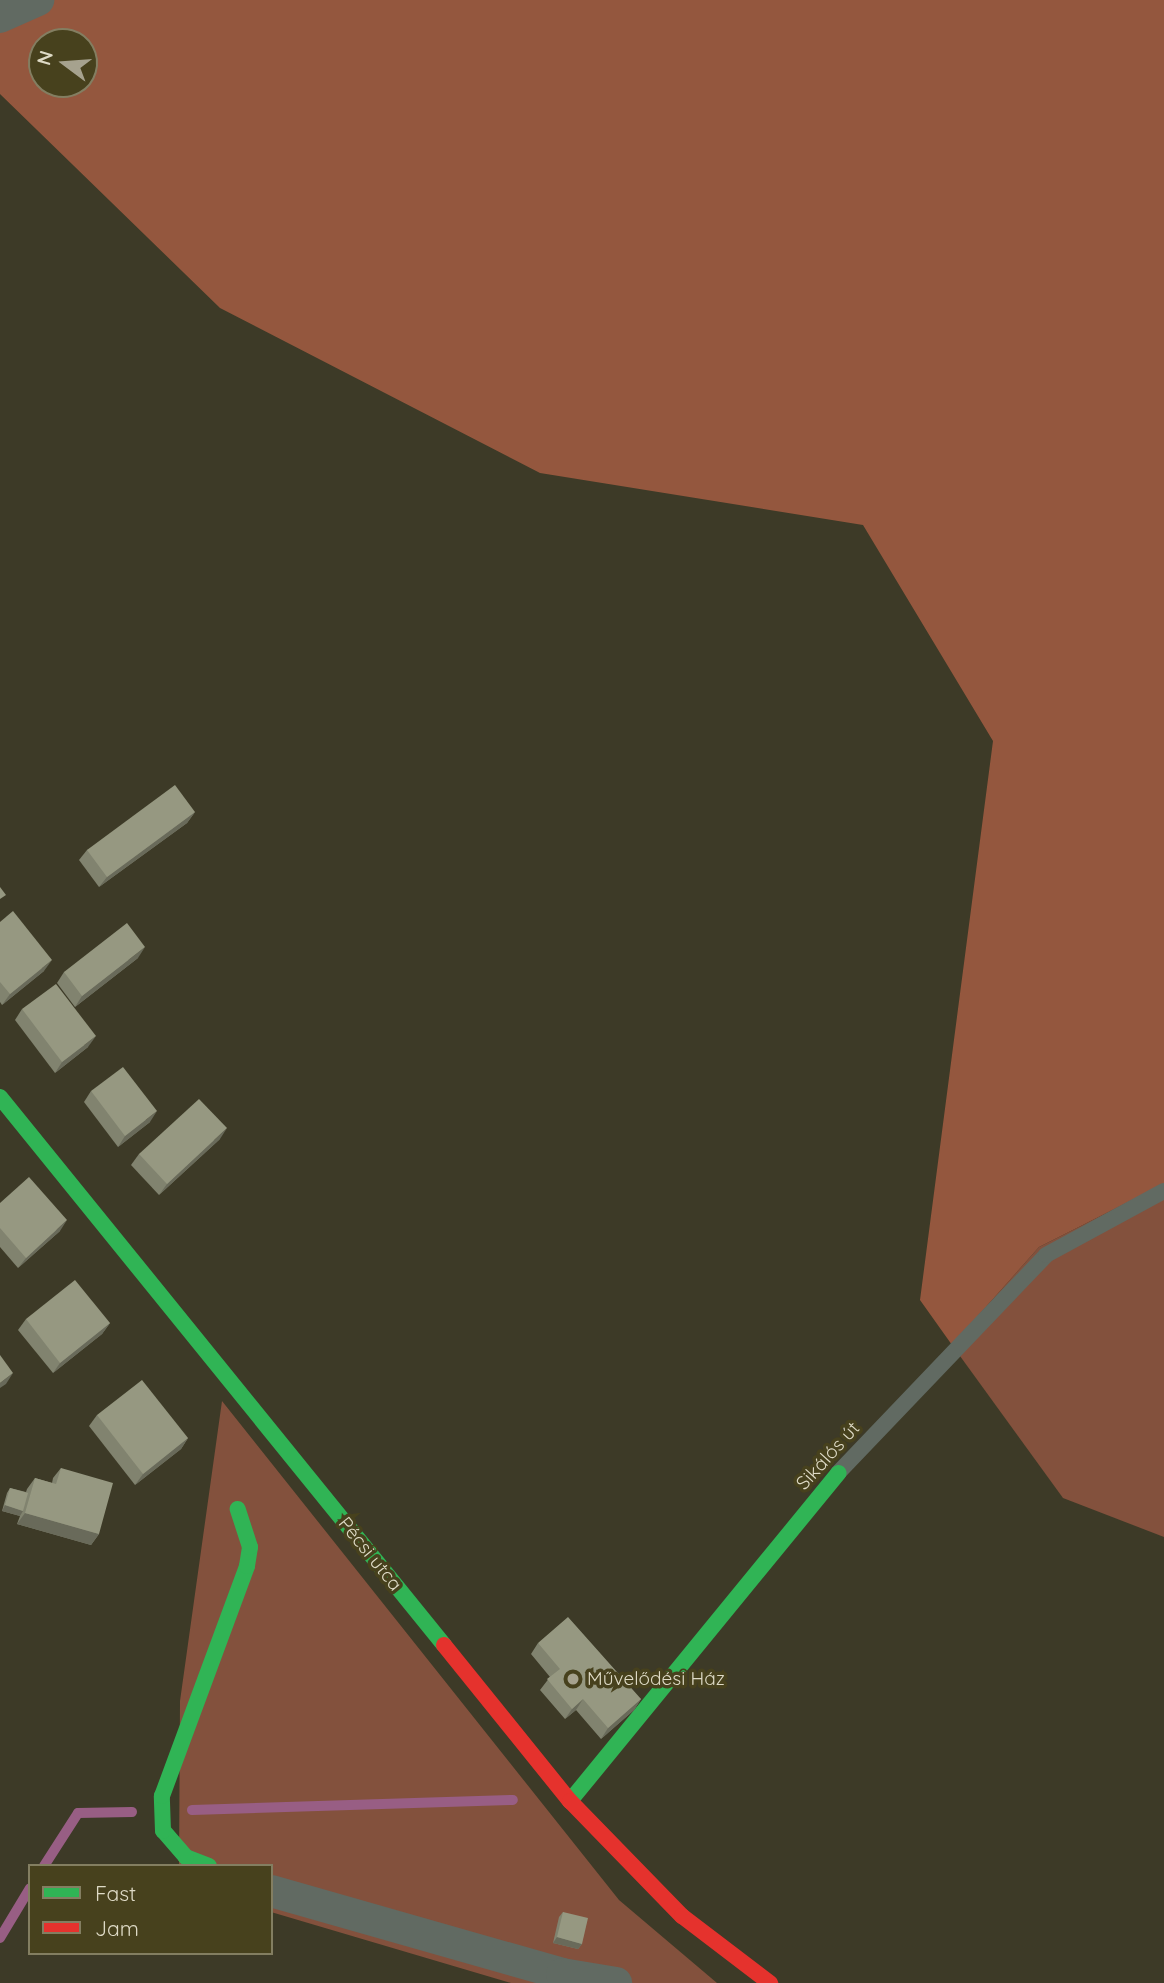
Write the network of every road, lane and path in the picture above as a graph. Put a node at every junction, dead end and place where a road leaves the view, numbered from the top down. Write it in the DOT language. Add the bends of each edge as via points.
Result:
graph roads {
  1 [pos="38,0"];
  2 [pos="0,17"];
  3 [pos="0,1097"];
  4 [pos="1164,1191"];
  5 [pos="838,1473"];
  6 [pos="238,1509"];
  7 [pos="570,1801"];
  8 [pos="204,1864"];
  9 [pos="273,1892"];
  10 [pos="616,1983"];
  11 [pos="770,1983"];
  1 -- 2 [label="street"];
  3 -- 7 [label="street, Pécsi utca"];
  4 -- 5 [label="lane, Sikálós út" via="1046,1255"];
  5 -- 7 [label="street, Sikálós út"];
  6 -- 8 [label="street" via="250,1546 247,1566 162,1796 163,1831 186,1857"];
  7 -- 11 [label="street, Pécsi utca" via="662,1898"];
  9 -- 10 [label="street" via="562,1974"];
}
